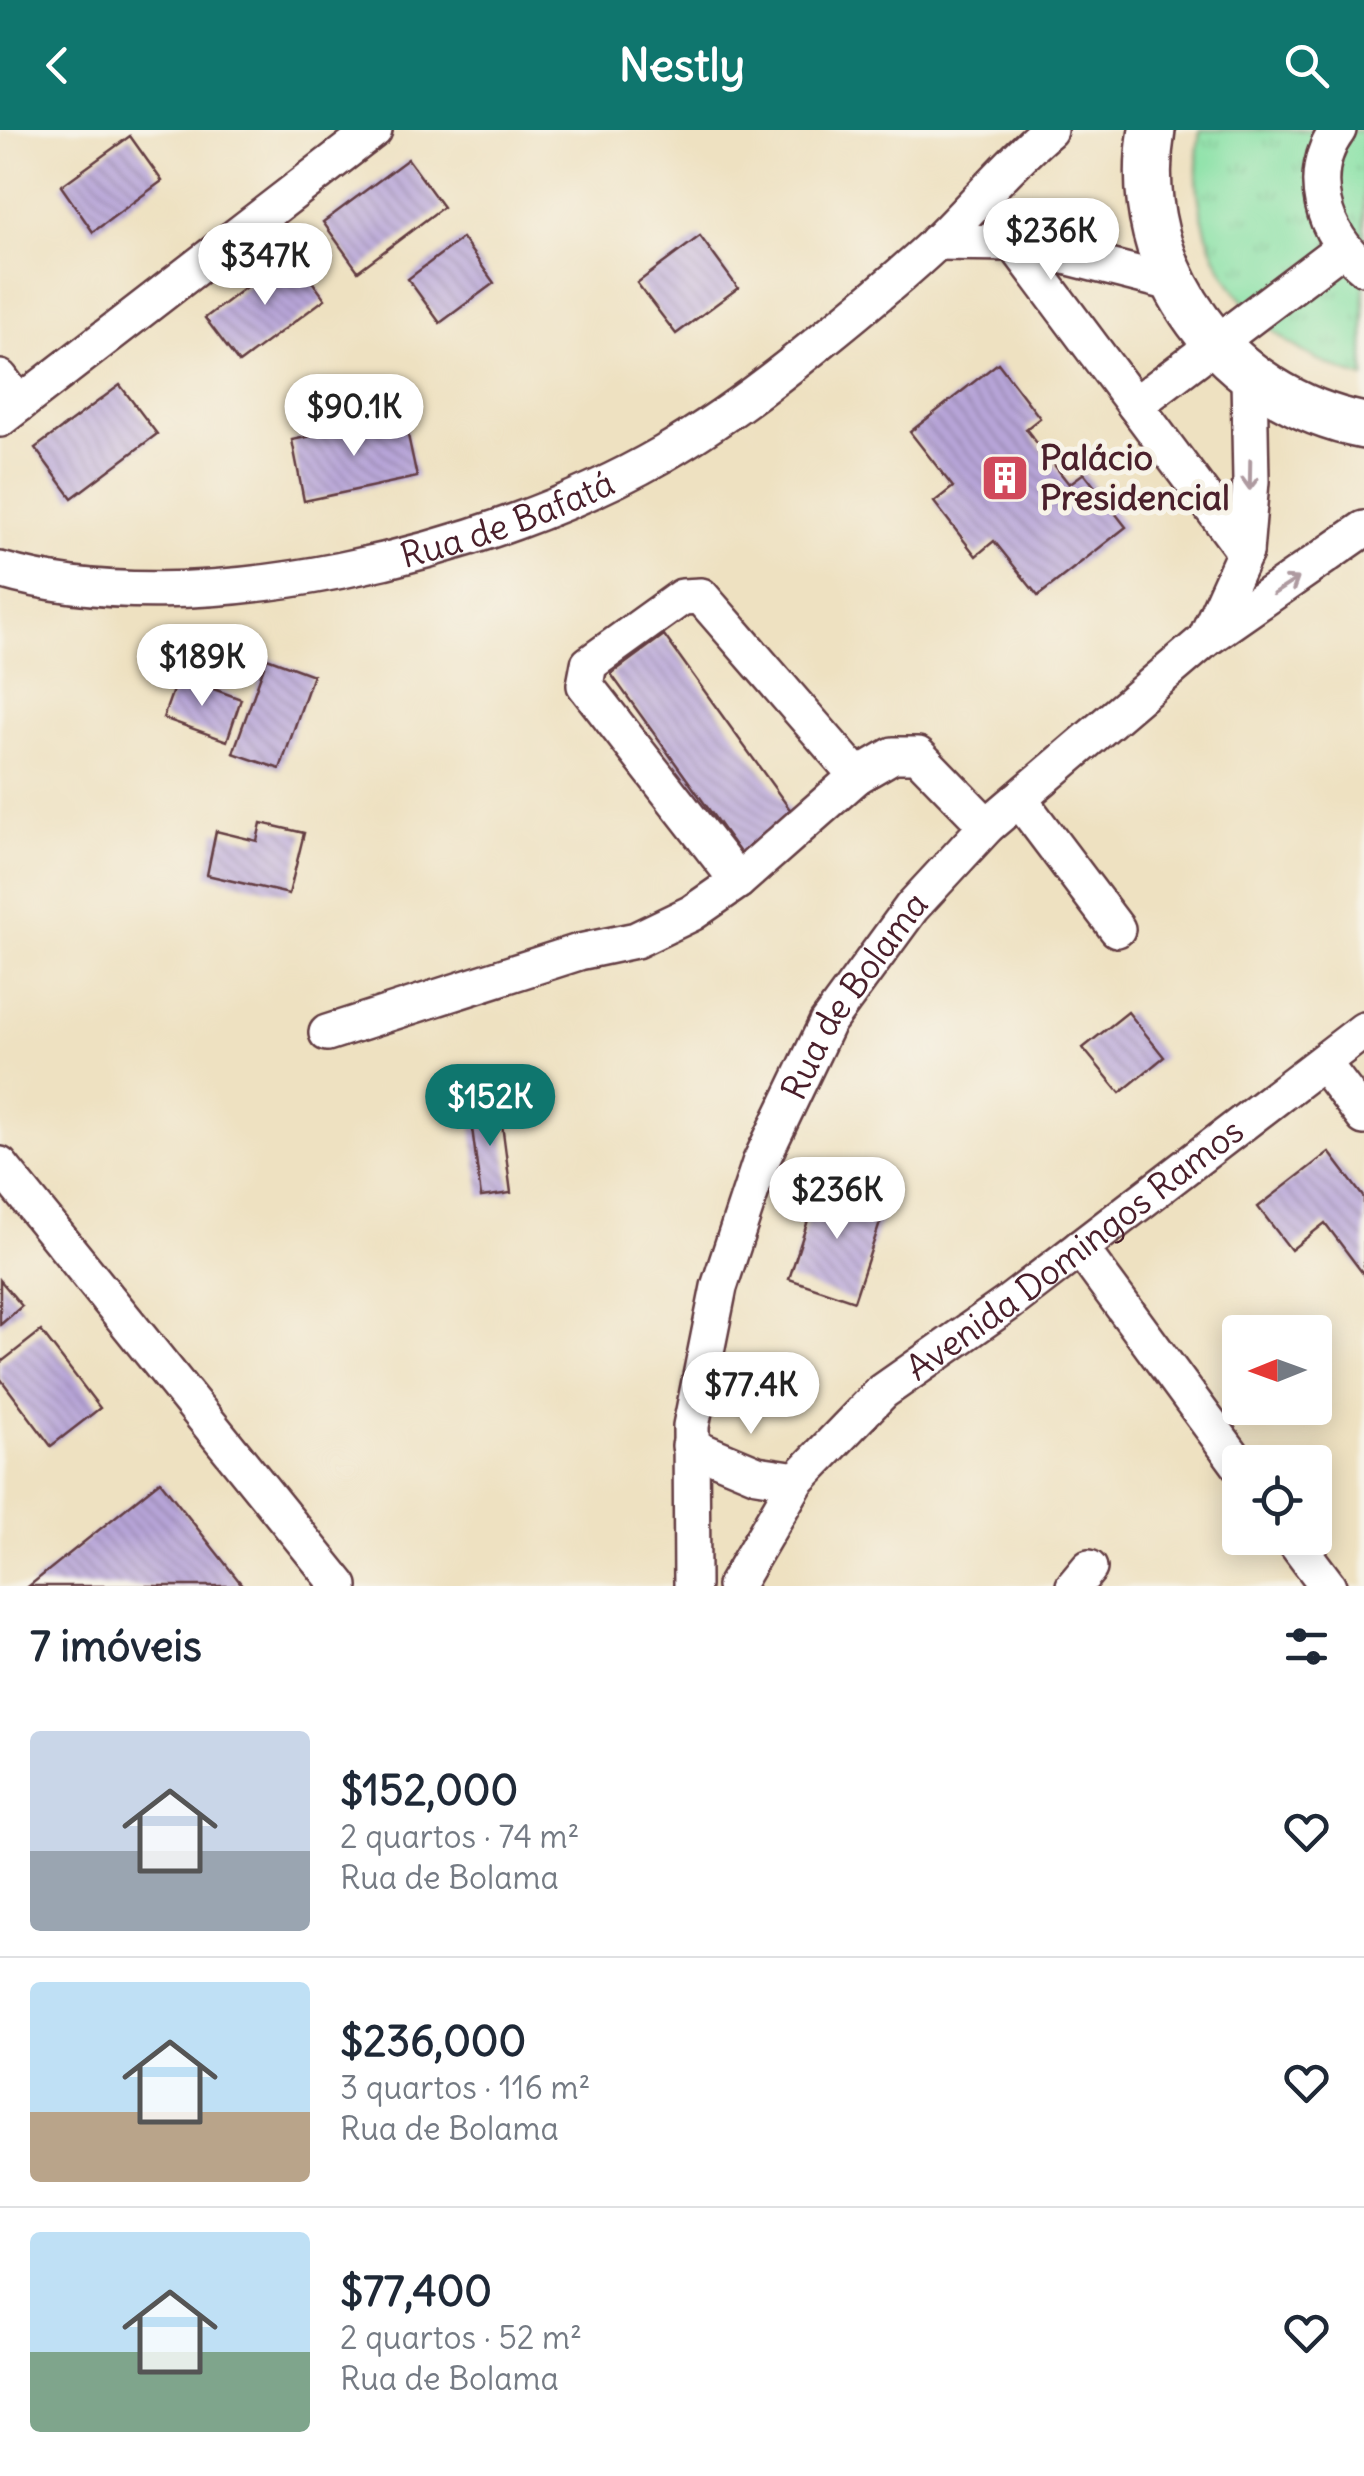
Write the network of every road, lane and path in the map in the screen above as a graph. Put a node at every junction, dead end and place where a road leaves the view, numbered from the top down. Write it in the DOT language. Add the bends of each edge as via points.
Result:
graph roads {
  1 [pos="374,130"];
  2 [pos="1049,130"];
  3 [pos="1152,130"];
  4 [pos="1338,130"];
  5 [pos="936,242"];
  6 [pos="1014,243"];
  7 [pos="1352,258"];
  8 [pos="1172,284"];
  9 [pos="1213,344"];
  10 [pos="1249,378"];
  11 [pos="6,400"];
  12 [pos="1135,405"];
  13 [pos="1364,426"];
  14 [pos="1364,529"];
  15 [pos="1245,552"];
  16 [pos="0,570"];
  17 [pos="1206,639"];
  18 [pos="857,776"];
  19 [pos="1018,798"];
  20 [pos="987,826"];
  21 [pos="738,881"];
  22 [pos="1117,929"];
  23 [pos="1364,1030"];
  24 [pos="327,1032"];
  25 [pos="1322,1063"];
  26 [pos="1364,1117"];
  27 [pos="0,1165"];
  28 [pos="1080,1248"];
  29 [pos="1225,1445"];
  30 [pos="690,1446"];
  31 [pos="797,1480"];
  32 [pos="1305,1555"];
  33 [pos="340,1586"];
  34 [pos="692,1586"];
  35 [pos="735,1586"];
  36 [pos="1328,1586"];
  1 -- 11 [label="street"];
  2 -- 5 [label="street, Rua de Bafatá"];
  3 -- 8 [label="main road" via="1149,195"];
  4 -- 7 [label="street" via="1327,145 1320,199"];
  5 -- 6 [label="street"];
  5 -- 16 [label="street, Rua de Bafatá" via="814,347 662,454 422,553 283,583 182,588 102,586"];
  6 -- 8 [label="street"];
  6 -- 12 [label="street"];
  7 -- 9 [label="street"];
  8 -- 9 [label="main road"];
  9 -- 10 [label="main road"];
  9 -- 12 [label="street"];
  10 -- 13 [label="main road" via="1302,408"];
  10 -- 15 [label="street, Rua de Bolama, one-way"];
  12 -- 15 [label="street"];
  17 -- 14 [label="street, Rua de Bolama, one-way"];
  15 -- 17 [label="street, Rua de Bolama"];
  17 -- 19 [label="street, Rua de Bolama"];
  18 -- 20 [label="street" via="893,755 918,756"];
  18 -- 21 [label="street"];
  18 -- 21 [label="street" via="701,596 682,597 589,664 585,685"];
  19 -- 20 [label="street, Rua de Bolama"];
  19 -- 22 [label="street"];
  20 -- 30 [label="street, Rua de Bolama" via="912,907 826,1024 760,1163 719,1287"];
  21 -- 24 [label="street" via="636,940"];
  23 -- 25 [label="street, Avenida Domingos Ramos"];
  25 -- 26 [label="street"];
  25 -- 28 [label="street, Avenida Domingos Ramos"];
  27 -- 33 [label="street"];
  28 -- 29 [label="street"];
  28 -- 31 [label="street, Avenida Domingos Ramos" via="882,1392"];
  30 -- 31 [label="street" via="758,1474"];
  30 -- 34 [label="street, Rua de Bolama"];
  31 -- 35 [label="street, Avenida Domingos Ramos"];
  32 -- 36 [label="street"];
}
